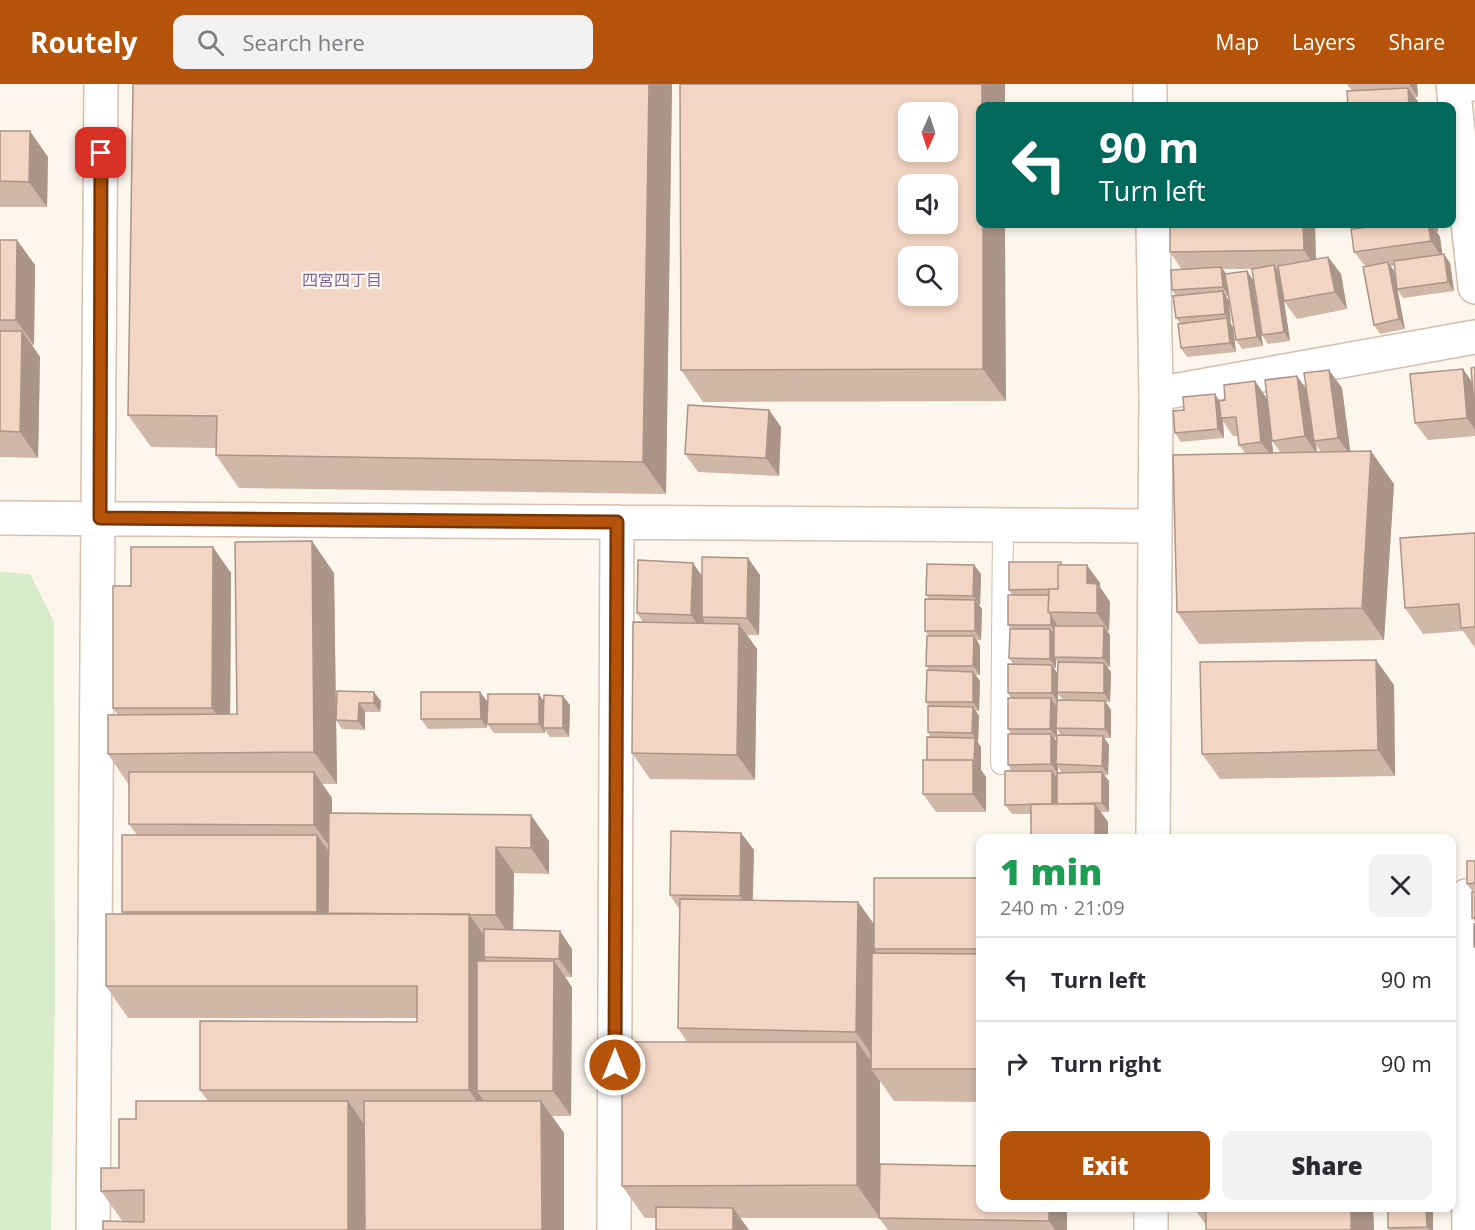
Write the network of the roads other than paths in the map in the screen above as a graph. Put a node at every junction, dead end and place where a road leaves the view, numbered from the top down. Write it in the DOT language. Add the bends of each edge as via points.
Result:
graph roads {
  1 [pos="101,84"];
  2 [pos="1150,84"];
  3 [pos="1475,84"];
  4 [pos="1150,102"];
  5 [pos="1455,102"];
  6 [pos="1456,112"];
  7 [pos="1153,228"];
  8 [pos="1475,287"];
  9 [pos="1475,337"];
  10 [pos="1156,394"];
  11 [pos="0,518"];
  12 [pos="100,518"];
  13 [pos="617,522"];
  14 [pos="1003,525"];
  15 [pos="1155,526"];
  16 [pos="1001,765"];
  17 [pos="1153,834"];
  18 [pos="1466,896"];
  19 [pos="1151,1212"];
  20 [pos="93,1230"];
  21 [pos="615,1230"];
  22 [pos="1151,1230"];
  23 [pos="1469,1230"];
  1 -- 12 [label="street"];
  2 -- 4 [label="street"];
  3 -- 5 [label="street" via="1453,84"];
  6 -- 8 [label="street"];
  7 -- 10 [label="street"];
  9 -- 10 [label="street"];
  10 -- 15 [label="street"];
  11 -- 12 [label="street"];
  12 -- 13 [label="street"];
  12 -- 20 [label="street"];
  13 -- 14 [label="street"];
  13 -- 21 [label="street"];
  14 -- 15 [label="street"];
  14 -- 16 [label="lane"];
  15 -- 17 [label="street"];
  18 -- 23 [label="street"];
  19 -- 22 [label="street"];
}
